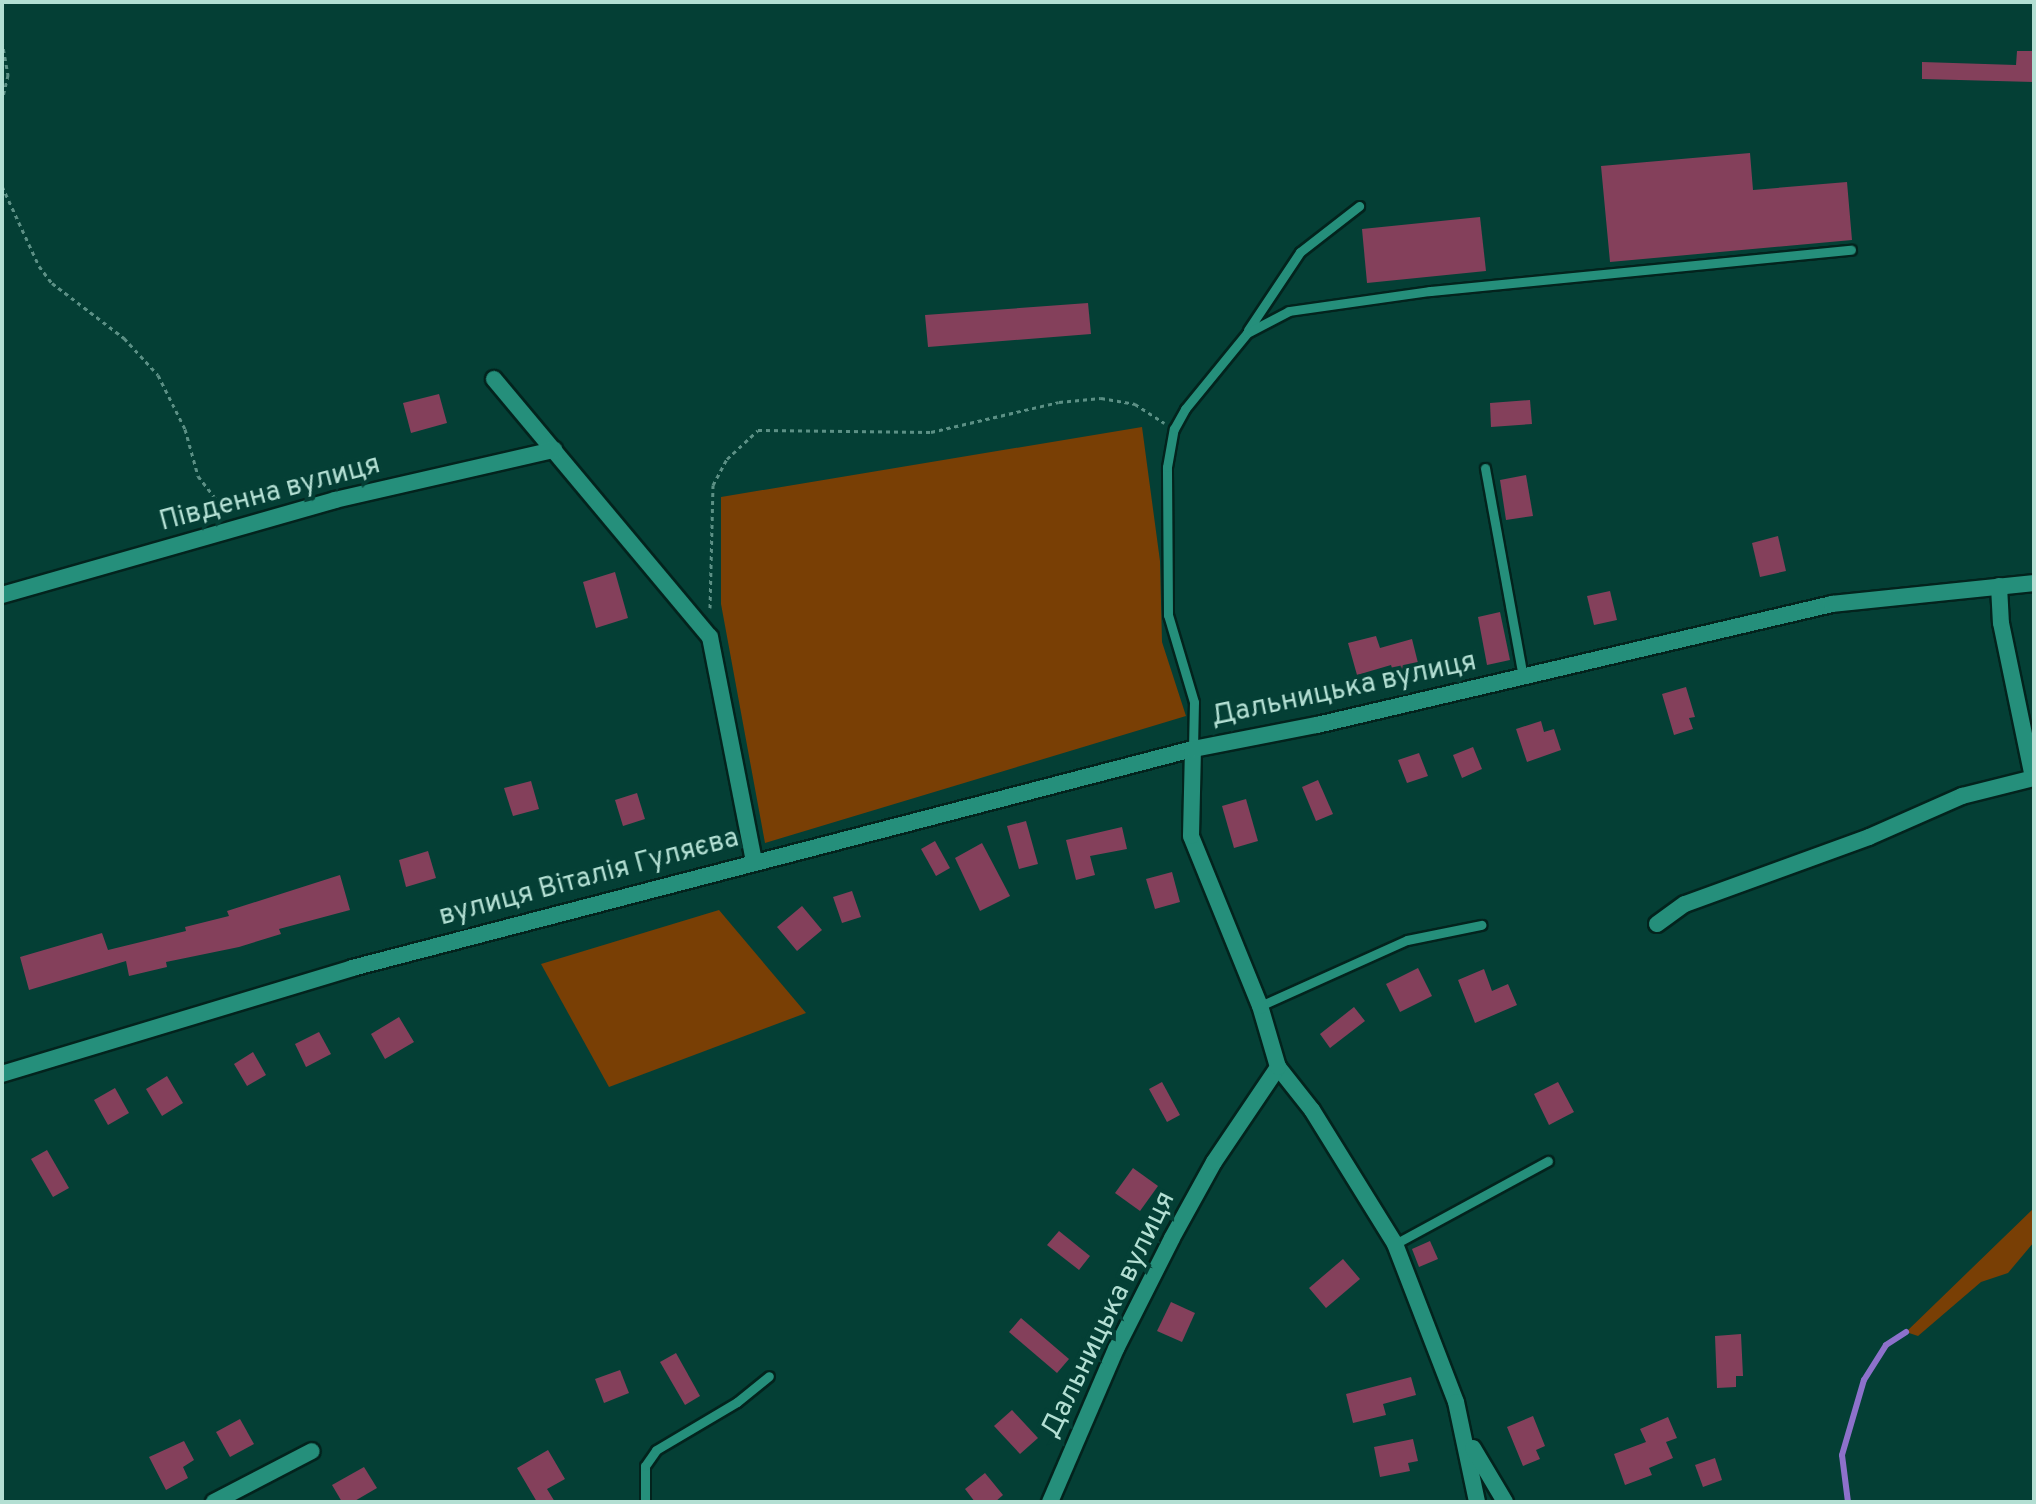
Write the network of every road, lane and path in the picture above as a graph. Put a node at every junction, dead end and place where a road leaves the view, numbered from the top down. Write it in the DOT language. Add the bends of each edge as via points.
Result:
graph roads {
  1 [pos="2,41"];
  2 [pos="2,102"];
  3 [pos="2,186"];
  4 [pos="1359,206"];
  5 [pos="1851,250"];
  6 [pos="1247,333"];
  7 [pos="494,379"];
  8 [pos="1174,429"];
  9 [pos="554,450"];
  10 [pos="1485,468"];
  11 [pos="253,525"];
  12 [pos="2034,583"];
  13 [pos="1999,586"];
  14 [pos="2,595"];
  15 [pos="710,637"];
  16 [pos="1523,677"];
  17 [pos="1193,749"];
  18 [pos="2034,778"];
  19 [pos="754,861"];
  20 [pos="1657,924"];
  21 [pos="1481,925"];
  22 [pos="1260,1006"];
  23 [pos="1278,1067"];
  24 [pos="2,1074"];
  25 [pos="1548,1161"];
  26 [pos="1395,1244"];
  27 [pos="769,1376"];
  28 [pos="1468,1441"];
  29 [pos="312,1451"];
  30 [pos="214,1502"];
  31 [pos="645,1502"];
  32 [pos="1050,1502"];
  33 [pos="1477,1502"];
  34 [pos="1505,1502"];
  1 -- 2 [label="path" via="8,75"];
  3 -- 11 [label="path" via="52,283 144,357 169,393 208,495 222,510"];
  4 -- 6 [label="lane" via="1300,252"];
  5 -- 6 [label="lane" via="1430,291 1289,311"];
  6 -- 8 [label="lane"];
  7 -- 9 [label="street"];
  8 -- 15 [label="path" via="1135,404 1101,398 1059,402 931,432 758,430 727,459 713,485"];
  8 -- 17 [label="lane" via="1167,467 1168,615 1194,702"];
  9 -- 11 [label="street, Південна вулиця" via="335,500"];
  9 -- 15 [label="street"];
  10 -- 16 [label="lane"];
  11 -- 14 [label="street, Південна вулиця"];
  12 -- 13 [label="street, Дальницька вулиця"];
  13 -- 16 [label="street, Дальницька вулиця" via="1832,604"];
  13 -- 18 [label="street" via="2001,623"];
  15 -- 19 [label="street"];
  16 -- 17 [label="street, Дальницька вулиця"];
  17 -- 19 [label="street, вулиця Віталія Гуляєва"];
  17 -- 22 [label="street, Дальницька вулиця" via="1191,836"];
  18 -- 20 [label="street" via="1962,796 1869,837 1685,904"];
  19 -- 24 [label="street, вулиця Віталія Гуляєва" via="352,968"];
  21 -- 22 [label="lane" via="1407,940"];
  22 -- 23 [label="street, Дальницька вулиця"];
  23 -- 26 [label="street" via="1312,1110"];
  23 -- 32 [label="street, Дальницька вулиця" via="1214,1162 1172,1238 1116,1349"];
  25 -- 26 [label="lane"];
  26 -- 28 [label="street"];
  27 -- 31 [label="lane" via="737,1402 656,1450 645,1466"];
  28 -- 33 [label="street"];
  28 -- 34 [label="street"];
  29 -- 30 [label="street"];
}
